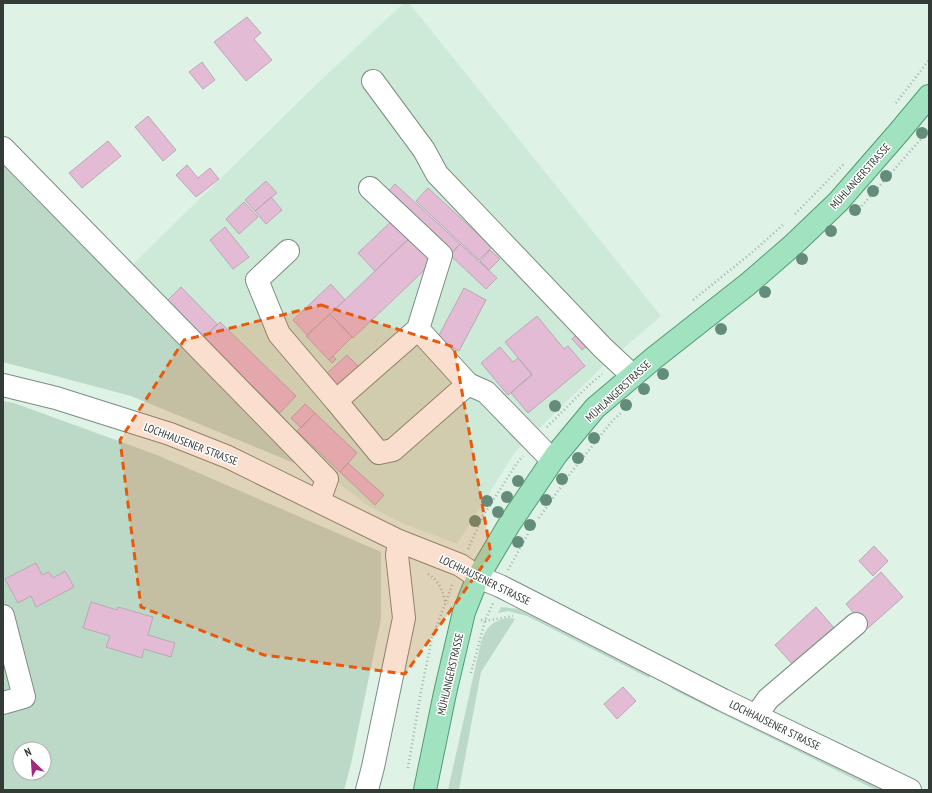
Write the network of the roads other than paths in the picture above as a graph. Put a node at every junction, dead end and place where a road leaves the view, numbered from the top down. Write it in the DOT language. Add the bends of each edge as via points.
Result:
graph roads {
  1 [pos="373,81"];
  2 [pos="929,96"];
  3 [pos="3,148"];
  4 [pos="370,188"];
  5 [pos="288,251"];
  6 [pos="418,328"];
  7 [pos="632,376"];
  8 [pos="468,384"];
  9 [pos="3,385"];
  10 [pos="336,401"];
  11 [pos="552,460"];
  12 [pos="319,501"];
  13 [pos="399,541"];
  14 [pos="469,571"];
  15 [pos="3,616"];
  16 [pos="856,624"];
  17 [pos="8,655"];
  18 [pos="3,703"];
  19 [pos="756,716"];
  20 [pos="367,790"];
  21 [pos="425,790"];
  22 [pos="910,790"];
  1 -- 7 [label="street" via="424,150 437,174"];
  2 -- 7 [label="main road, MÜHLANGERSTRASSE" via="838,202 794,244"];
  3 -- 12 [label="street" via="327,479"];
  4 -- 6 [label="street" via="441,255"];
  5 -- 10 [label="street" via="256,280 279,334"];
  6 -- 8 [label="street"];
  6 -- 10 [label="street"];
  7 -- 11 [label="main road, MÜHLANGERSTRASSE" via="595,408"];
  8 -- 10 [label="street" via="393,450 379,453"];
  8 -- 11 [label="street" via="486,392"];
  9 -- 12 [label="street, LOCHHAUSENER STRASSE" via="56,398 170,434 228,457"];
  11 -- 14 [label="main road, MÜHLANGERSTRASSE" via="510,523"];
  12 -- 13 [label="street, LOCHHAUSENER STRASSE"];
  13 -- 14 [label="street, LOCHHAUSENER STRASSE"];
  13 -- 20 [label="street" via="397,555 404,618"];
  14 -- 19 [label="street, LOCHHAUSENER STRASSE"];
  14 -- 21 [label="main road, MÜHLANGERSTRASSE" via="464,612"];
  15 -- 17 [label="street"];
  16 -- 19 [label="street" via="768,698"];
  17 -- 18 [label="street" via="24,697"];
  19 -- 22 [label="street, LOCHHAUSENER STRASSE"];
}
